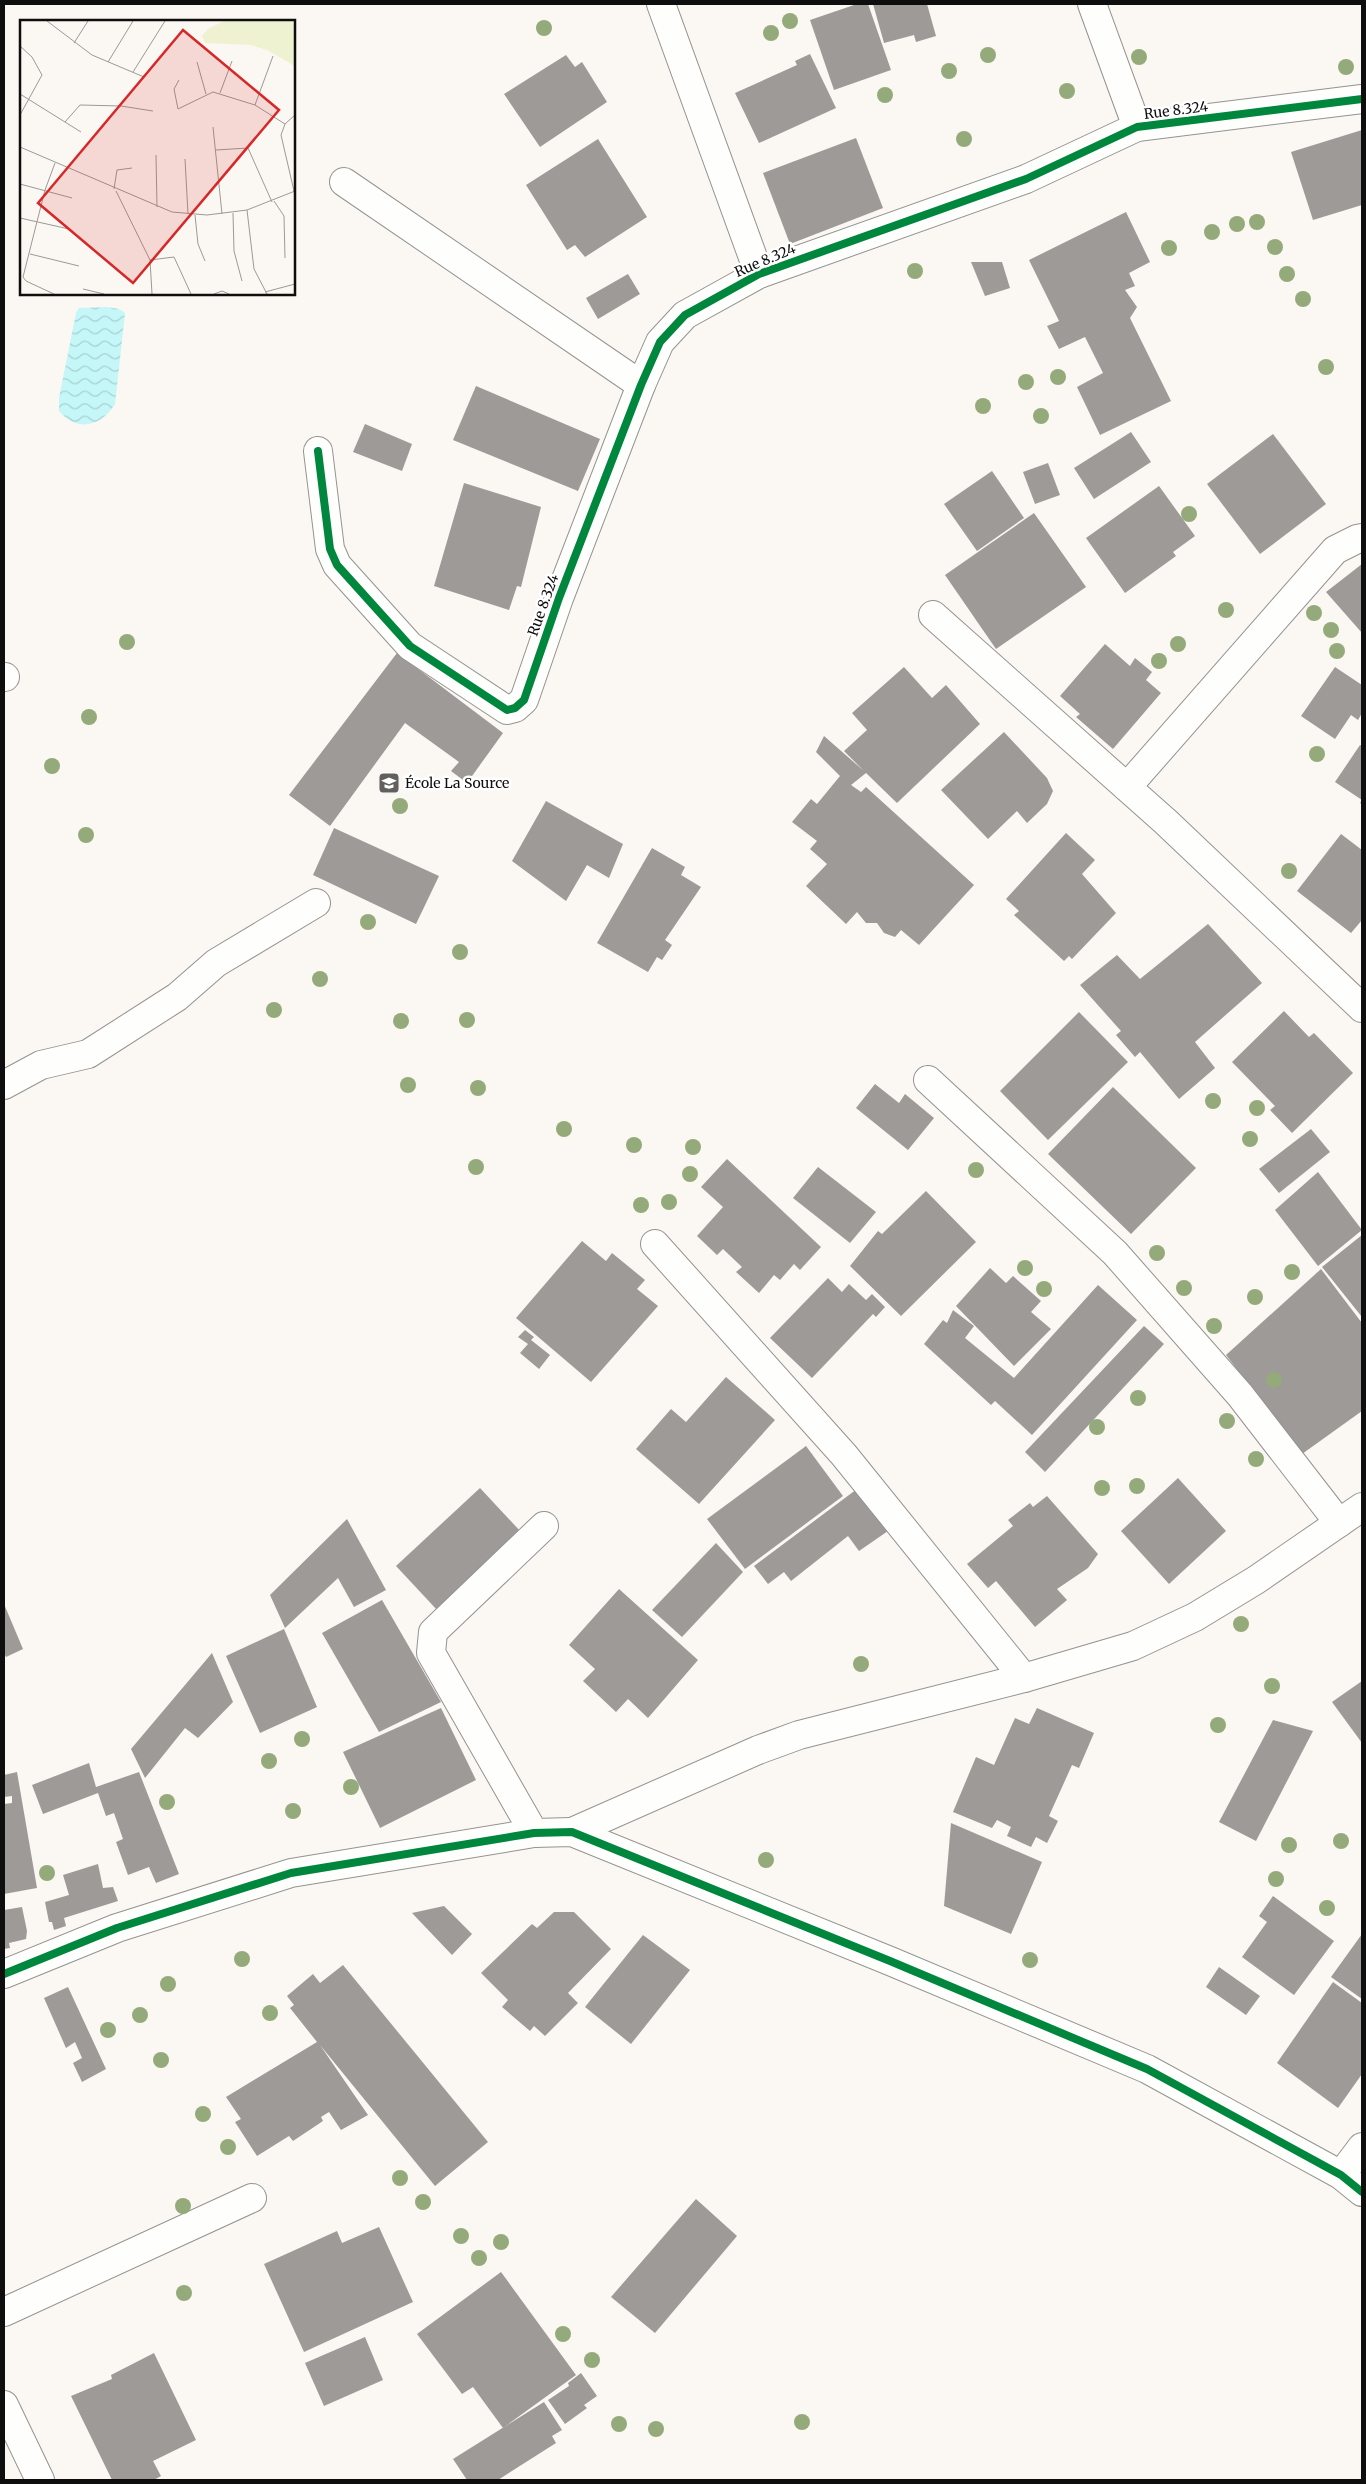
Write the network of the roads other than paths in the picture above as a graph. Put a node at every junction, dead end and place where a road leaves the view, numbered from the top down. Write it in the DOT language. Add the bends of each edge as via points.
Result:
graph roads {
  1 [pos="661,4"];
  2 [pos="1092,4"];
  3 [pos="1362,99"];
  4 [pos="1138,127"];
  5 [pos="344,182"];
  6 [pos="759,274"];
  7 [pos="641,385"];
  8 [pos="318,451"];
  9 [pos="1362,538"];
  10 [pos="933,614"];
  11 [pos="1127,787"];
  12 [pos="316,903"];
  13 [pos="1362,1008"];
  14 [pos="928,1080"];
  15 [pos="4,1085"];
  16 [pos="655,1244"];
  17 [pos="1362,1507"];
  18 [pos="1339,1523"];
  19 [pos="544,1526"];
  20 [pos="1024,1678"];
  21 [pos="572,1832"];
  22 [pos="534,1833"];
  23 [pos="4,1974"];
  24 [pos="1362,2147"];
  25 [pos="1341,2174"];
  26 [pos="1362,2192"];
  27 [pos="252,2198"];
  28 [pos="4,2312"];
  29 [pos="4,2405"];
  30 [pos="40,2480"];
  1 -- 6 [label="street"];
  2 -- 4 [label="street"];
  3 -- 4 [label="street, Rue 8.324"];
  4 -- 6 [label="street, Rue 8.324" via="1026,179"];
  5 -- 7 [label="street"];
  6 -- 7 [label="street, Rue 8.324" via="685,315 660,342"];
  7 -- 8 [label="street, Rue 8.324" via="558,598 524,700 507,710 410,646 337,565 330,549"];
  9 -- 11 [label="street" via="1335,550"];
  10 -- 11 [label="street"];
  11 -- 13 [label="street"];
  12 -- 15 [label="street" via="216,962 177,997 88,1054 41,1065"];
  14 -- 18 [label="street" via="1115,1253 1240,1395"];
  16 -- 20 [label="street" via="844,1455"];
  17 -- 18 [label="street"];
  18 -- 20 [label="street" via="1195,1617 1133,1646"];
  19 -- 22 [label="street" via="433,1632 431,1653"];
  20 -- 21 [label="street" via="799,1735"];
  21 -- 22 [label="street"];
  21 -- 25 [label="street" via="1147,2069"];
  22 -- 23 [label="street" via="291,1873 117,1928"];
  24 -- 25 [label="street"];
  25 -- 26 [label="street"];
  27 -- 28 [label="street"];
  29 -- 30 [label="street"];
}
